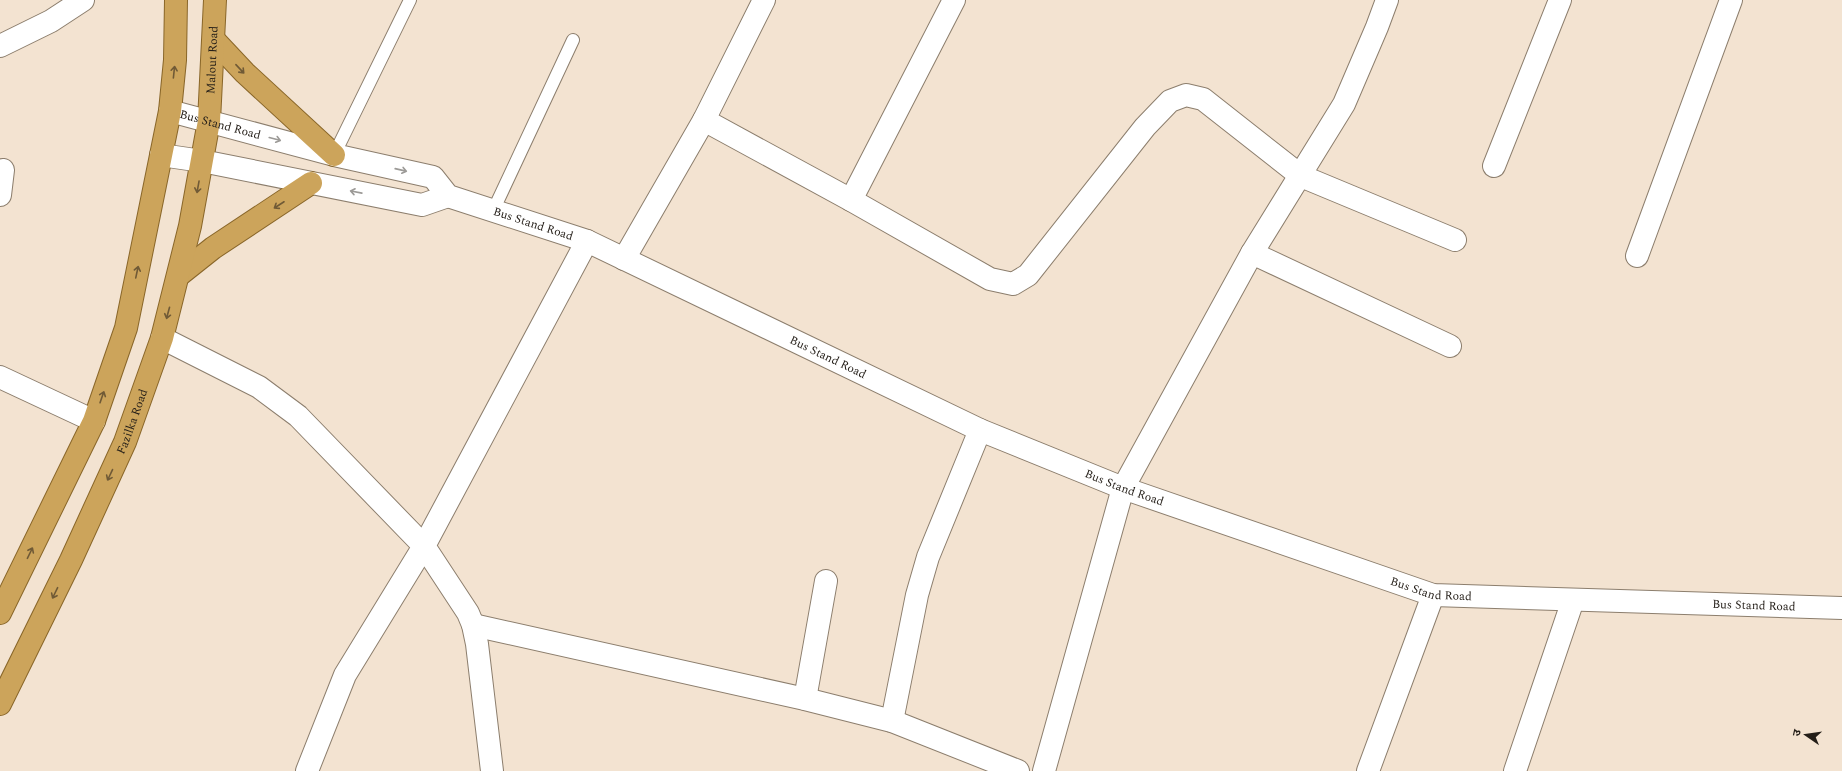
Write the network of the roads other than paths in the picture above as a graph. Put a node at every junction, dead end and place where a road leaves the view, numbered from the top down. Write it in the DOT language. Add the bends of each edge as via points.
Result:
graph roads {
  1 [pos="83,0"];
  2 [pos="176,0"];
  3 [pos="214,0"];
  4 [pos="410,0"];
  5 [pos="764,0"];
  6 [pos="954,0"];
  7 [pos="1387,0"];
  8 [pos="1560,0"];
  9 [pos="1731,0"];
  10 [pos="214,40"];
  11 [pos="573,40"];
  12 [pos="0,46"];
  13 [pos="170,111"];
  14 [pos="704,120"];
  15 [pos="210,121"];
  16 [pos="334,154"];
  17 [pos="161,155"];
  18 [pos="202,161"];
  19 [pos="1494,166"];
  20 [pos="2,170"];
  21 [pos="1301,176"];
  22 [pos="312,184"];
  23 [pos="0,195"];
  24 [pos="448,196"];
  25 [pos="851,200"];
  26 [pos="493,211"];
  27 [pos="1455,240"];
  28 [pos="587,241"];
  29 [pos="1252,253"];
  30 [pos="1637,256"];
  31 [pos="624,259"];
  32 [pos="178,275"];
  33 [pos="162,338"];
  34 [pos="1450,346"];
  35 [pos="0,377"];
  36 [pos="94,421"];
  37 [pos="980,430"];
  38 [pos="1123,488"];
  39 [pos="424,546"];
  40 [pos="826,580"];
  41 [pos="1433,595"];
  42 [pos="1573,600"];
  43 [pos="1842,608"];
  44 [pos="0,613"];
  45 [pos="473,625"];
  46 [pos="805,699"];
  47 [pos="0,704"];
  48 [pos="892,721"];
  49 [pos="307,771"];
  50 [pos="492,771"];
  51 [pos="1018,771"];
  52 [pos="1044,771"];
  53 [pos="1368,771"];
  54 [pos="1515,771"];
  1 -- 12 [label="street" via="51,21"];
  13 -- 2 [label="highway, one-way" via="175,60"];
  3 -- 10 [label="highway, Malout Road"];
  4 -- 16 [label="lane"];
  5 -- 14 [label="street"];
  6 -- 25 [label="street"];
  7 -- 21 [label="street" via="1344,104"];
  8 -- 19 [label="street"];
  9 -- 30 [label="street"];
  10 -- 15 [label="highway, Malout Road"];
  10 -- 16 [label="highway, one-way" via="244,73"];
  11 -- 26 [label="lane"];
  13 -- 15 [label="street, Bus Stand Road"];
  13 -- 17 [label="highway"];
  14 -- 25 [label="street"];
  14 -- 31 [label="street"];
  15 -- 16 [label="street, Bus Stand Road, one-way"];
  15 -- 18 [label="highway, Fazilka Road"];
  16 -- 24 [label="street, Bus Stand Road, one-way" via="433,177"];
  17 -- 18 [label="street"];
  36 -- 17 [label="highway, one-way" via="126,328"];
  18 -- 22 [label="street"];
  18 -- 32 [label="highway, Fazilka Road, one-way"];
  20 -- 23 [label="street"];
  21 -- 25 [label="street" via="1203,99 1186,95 1170,101 1145,127 1028,275 1013,284 990,278"];
  21 -- 27 [label="street"];
  21 -- 29 [label="street"];
  24 -- 22 [label="street, one-way" via="422,205"];
  22 -- 32 [label="highway, one-way" via="213,248"];
  24 -- 26 [label="street, Bus Stand Road"];
  26 -- 28 [label="street, Bus Stand Road"];
  28 -- 31 [label="street, Bus Stand Road"];
  28 -- 39 [label="street"];
  29 -- 34 [label="street"];
  29 -- 38 [label="street"];
  31 -- 37 [label="street, Bus Stand Road"];
  32 -- 33 [label="highway, Fazilka Road, one-way"];
  33 -- 39 [label="street" via="259,387 298,416"];
  33 -- 47 [label="highway, Fazilka Road, one-way" via="125,442 71,560"];
  35 -- 36 [label="street"];
  44 -- 36 [label="highway, one-way"];
  37 -- 38 [label="street, Bus Stand Road"];
  37 -- 48 [label="street" via="928,557 917,596"];
  38 -- 41 [label="street, Bus Stand Road"];
  38 -- 52 [label="street"];
  39 -- 45 [label="street" via="468,613"];
  39 -- 49 [label="street" via="345,675"];
  40 -- 46 [label="street"];
  41 -- 42 [label="street, Bus Stand Road"];
  41 -- 53 [label="street"];
  42 -- 43 [label="street, Bus Stand Road"];
  42 -- 54 [label="street"];
  45 -- 46 [label="street"];
  45 -- 50 [label="street"];
  46 -- 48 [label="street"];
  48 -- 51 [label="street"];
}
